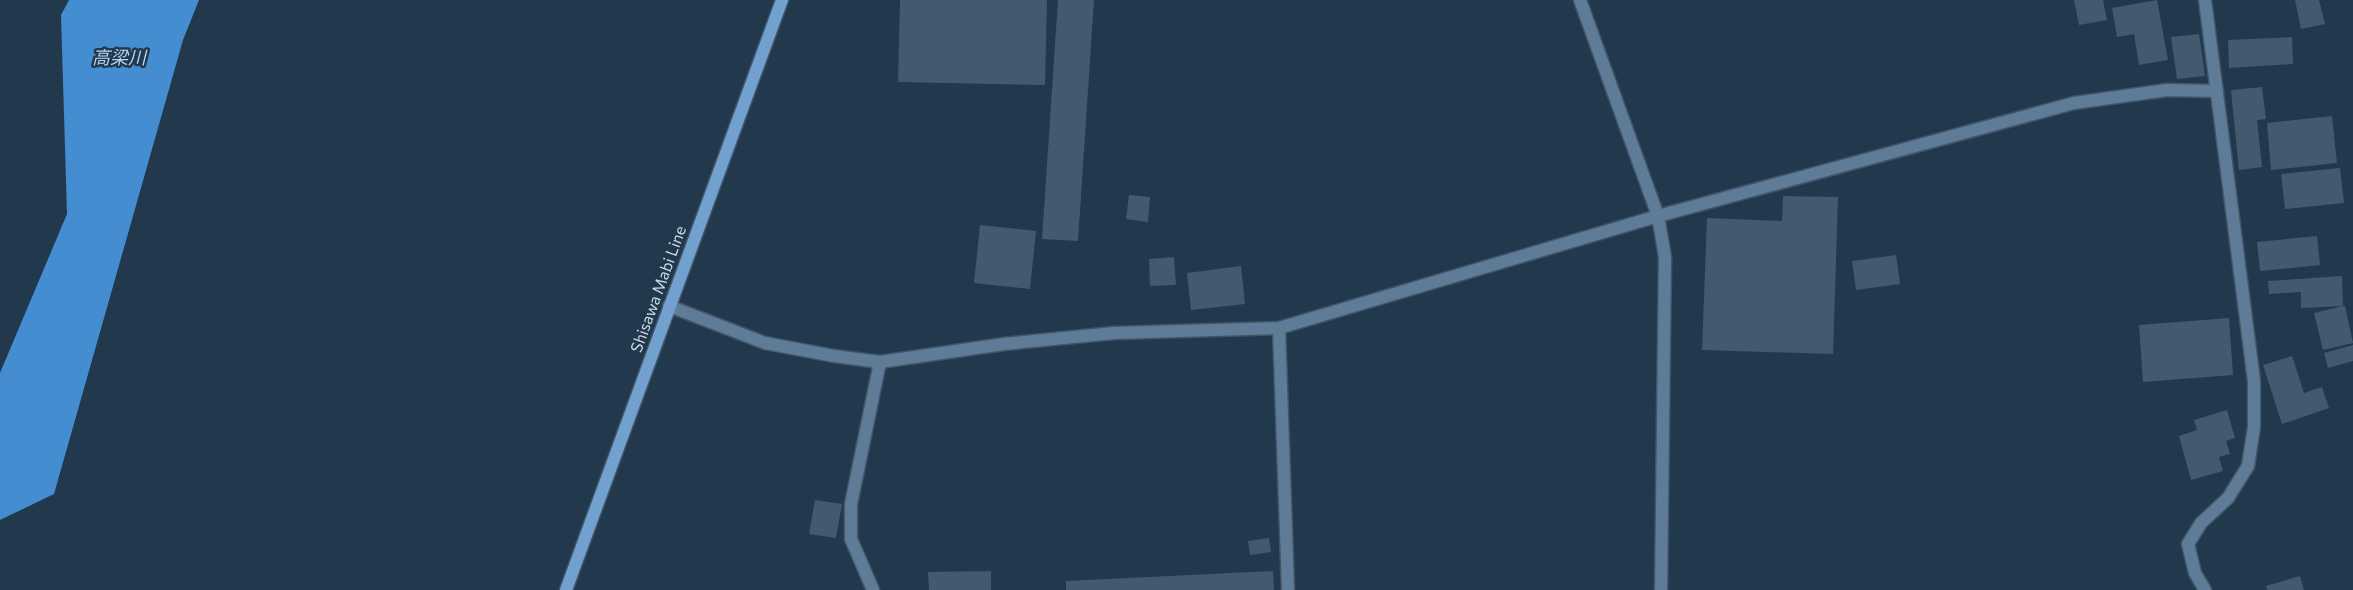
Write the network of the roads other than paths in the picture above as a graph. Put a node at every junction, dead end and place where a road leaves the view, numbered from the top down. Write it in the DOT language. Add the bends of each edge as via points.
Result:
graph roads {
  1 [pos="782,0"];
  2 [pos="1580,0"];
  3 [pos="2205,0"];
  4 [pos="2217,91"];
  5 [pos="1658,216"];
  6 [pos="669,306"];
  7 [pos="1278,328"];
  8 [pos="880,362"];
  9 [pos="566,590"];
  10 [pos="873,590"];
  11 [pos="1288,590"];
  12 [pos="1661,590"];
  13 [pos="2205,590"];
  1 -- 6 [label="main road, Shisawa Mabi Line"];
  2 -- 5 [label="street"];
  3 -- 4 [label="street"];
  4 -- 5 [label="street" via="2167,90 2074,103"];
  4 -- 13 [label="street" via="2254,381 2254,426 2248,466 2228,498 2201,523 2188,544 2195,573"];
  5 -- 7 [label="street"];
  5 -- 12 [label="street" via="1665,257"];
  6 -- 8 [label="street" via="765,343"];
  6 -- 9 [label="main road, Shisawa Mabi Line"];
  7 -- 8 [label="street" via="1114,333"];
  7 -- 11 [label="street"];
  8 -- 10 [label="street" via="851,504 851,538"];
}
